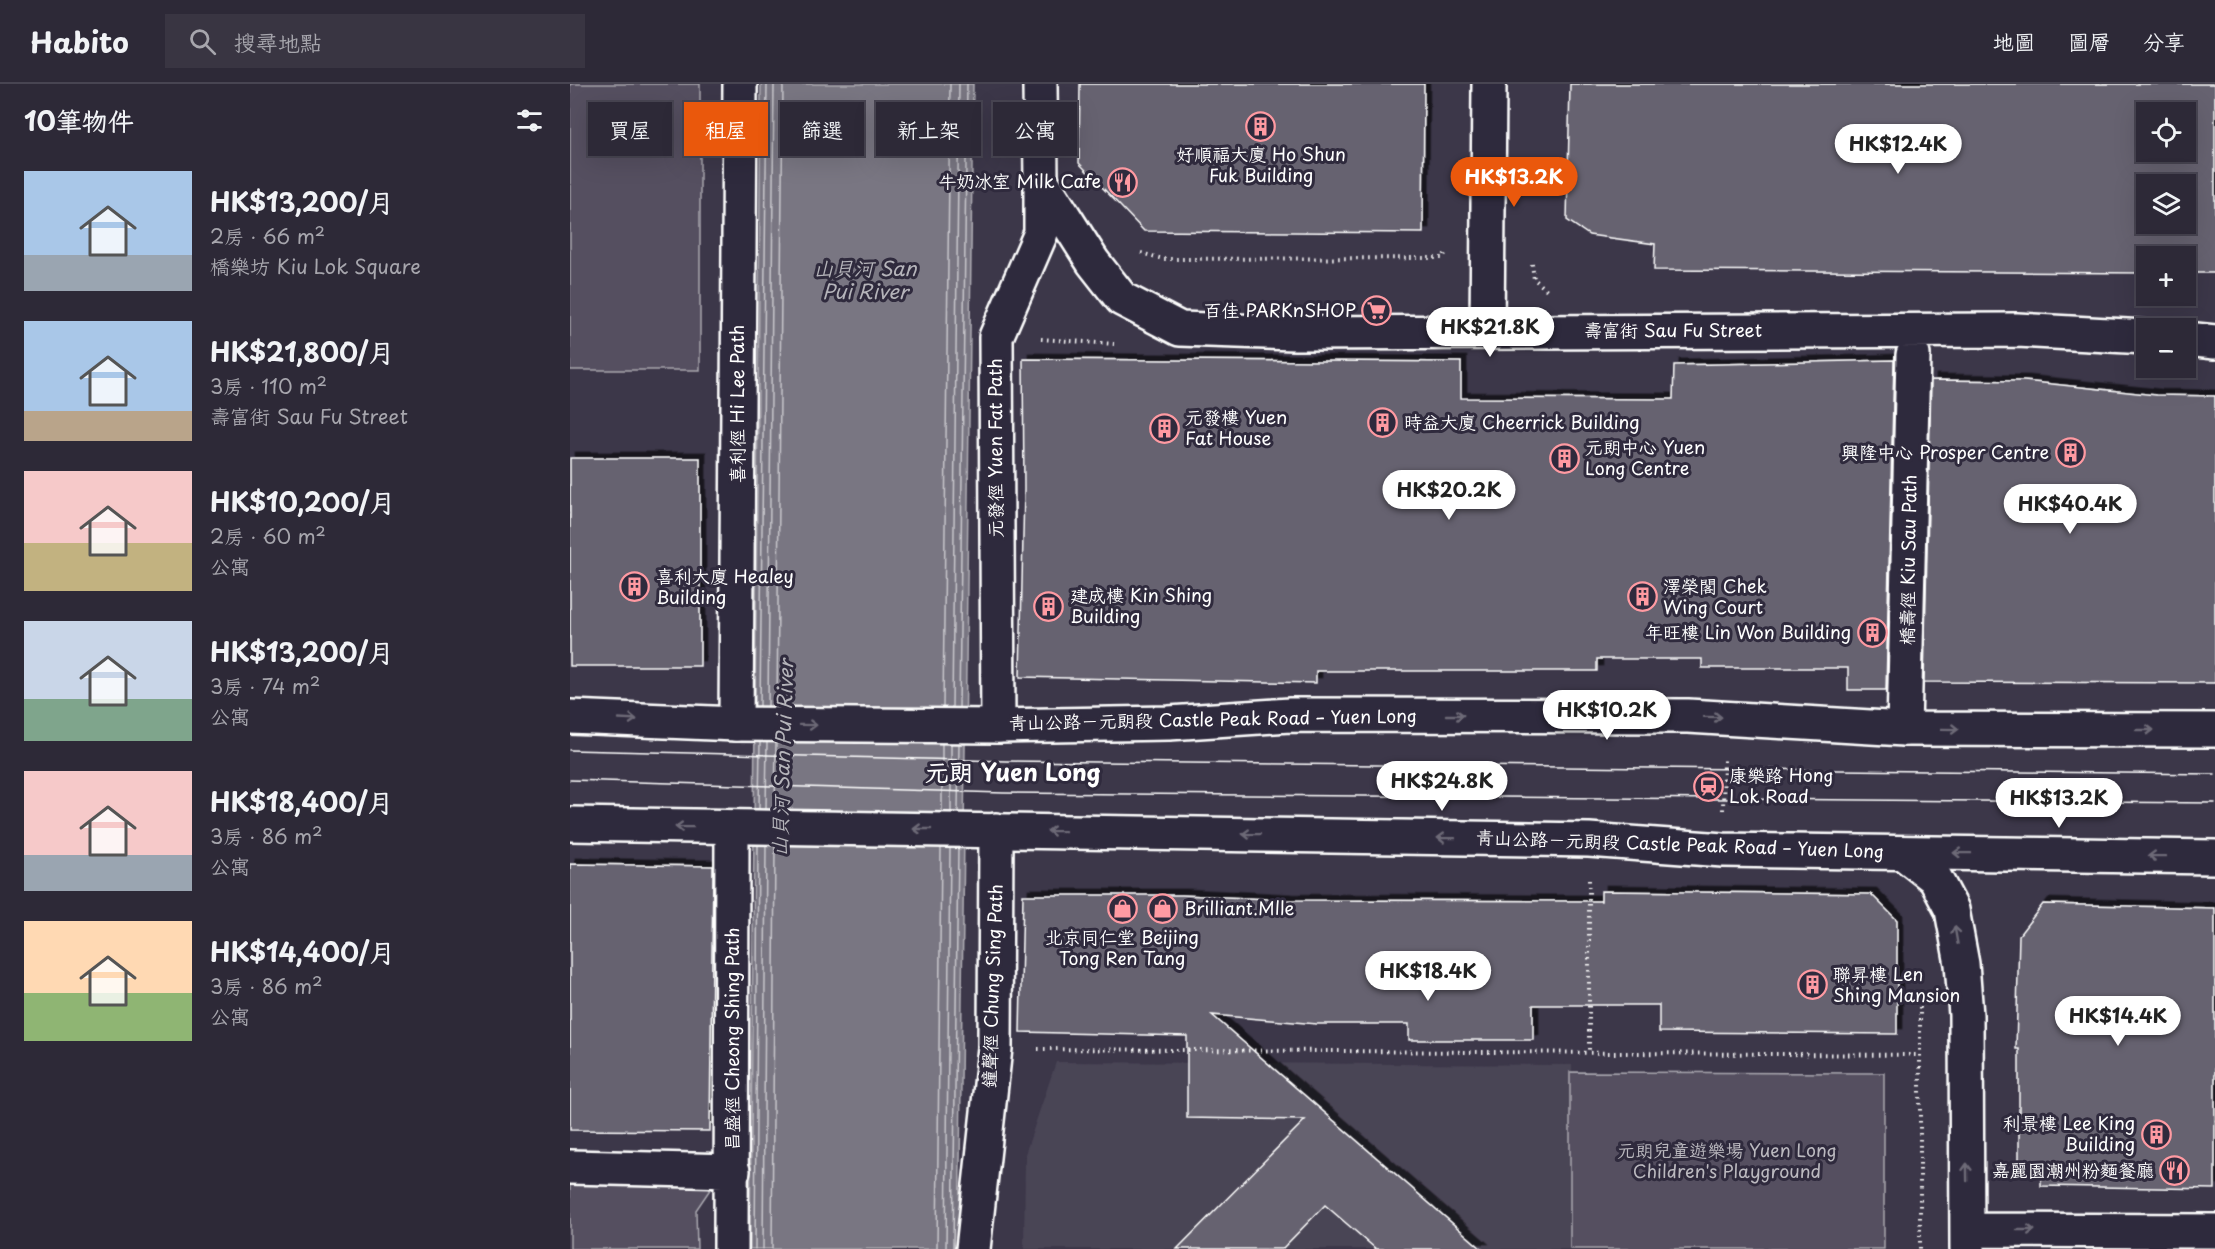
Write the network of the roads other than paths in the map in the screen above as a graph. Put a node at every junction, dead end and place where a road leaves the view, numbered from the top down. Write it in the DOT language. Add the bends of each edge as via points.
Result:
graph roads {
  1 [pos="740,84"];
  2 [pos="1040,84"];
  3 [pos="1490,84"];
  4 [pos="1041,180"];
  5 [pos="1487,332"];
  6 [pos="2136,336"];
  7 [pos="2196,340"];
  8 [pos="2215,342"];
  9 [pos="1913,355"];
  10 [pos="570,717"];
  11 [pos="743,724"];
  12 [pos="998,726"];
  13 [pos="1904,729"];
  14 [pos="2215,730"];
  15 [pos="570,824"];
  16 [pos="737,828"];
  17 [pos="988,830"];
  18 [pos="1903,853"];
  19 [pos="2215,856"];
  20 [pos="570,1167"];
  21 [pos="733,1171"];
  22 [pos="2215,1231"];
  23 [pos="1967,1240"];
  24 [pos="731,1249"];
  25 [pos="974,1249"];
  1 -- 11 [label="street, 喜利徑 Hi Lee Path"];
  2 -- 4 [label="street"];
  3 -- 5 [label="street"];
  4 -- 5 [label="street, 壽富街 Sau Fu Street" via="1093,262 1122,299 1180,329"];
  4 -- 12 [label="street, 元發徑 Yuen Fat Path" via="1041,233 996,337"];
  5 -- 6 [label="street, 壽富街 Sau Fu Street" via="2017,330"];
  7 -- 8 [label="street"];
  9 -- 13 [label="street, 橋壽徑 Kiu Sau Path"];
  10 -- 11 [label="street, 青山公路－元朗段 Castle Peak Road – Yuen Long, one-way"];
  11 -- 12 [label="street, 青山公路－元朗段 Castle Peak Road – Yuen Long, one-way"];
  12 -- 13 [label="street, 青山公路－元朗段 Castle Peak Road – Yuen Long, one-way" via="1169,723 1290,715 1726,717"];
  13 -- 14 [label="street, 青山公路－元朗段 Castle Peak Road – Yuen Long, one-way"];
  16 -- 15 [label="street, 青山公路－元朗段 Castle Peak Road – Yuen Long, one-way"];
  17 -- 16 [label="street, 青山公路－元朗段 Castle Peak Road – Yuen Long, one-way"];
  16 -- 21 [label="street, 昌盛徑 Cheong Shing Path"];
  18 -- 17 [label="street, 青山公路－元朗段 Castle Peak Road – Yuen Long, one-way" via="1723,850 1588,840"];
  17 -- 25 [label="street, 鐘聲徑 Chung Sing Path" via="995,1048"];
  19 -- 18 [label="street, 青山公路－元朗段 Castle Peak Road – Yuen Long, one-way"];
  23 -- 18 [label="street, one-way" via="1966,1015 1962,964 1952,910 1935,878"];
  20 -- 21 [label="street"];
  21 -- 24 [label="street, 昌盛徑 Cheong Shing Path"];
  23 -- 22 [label="street, one-way"];
}
